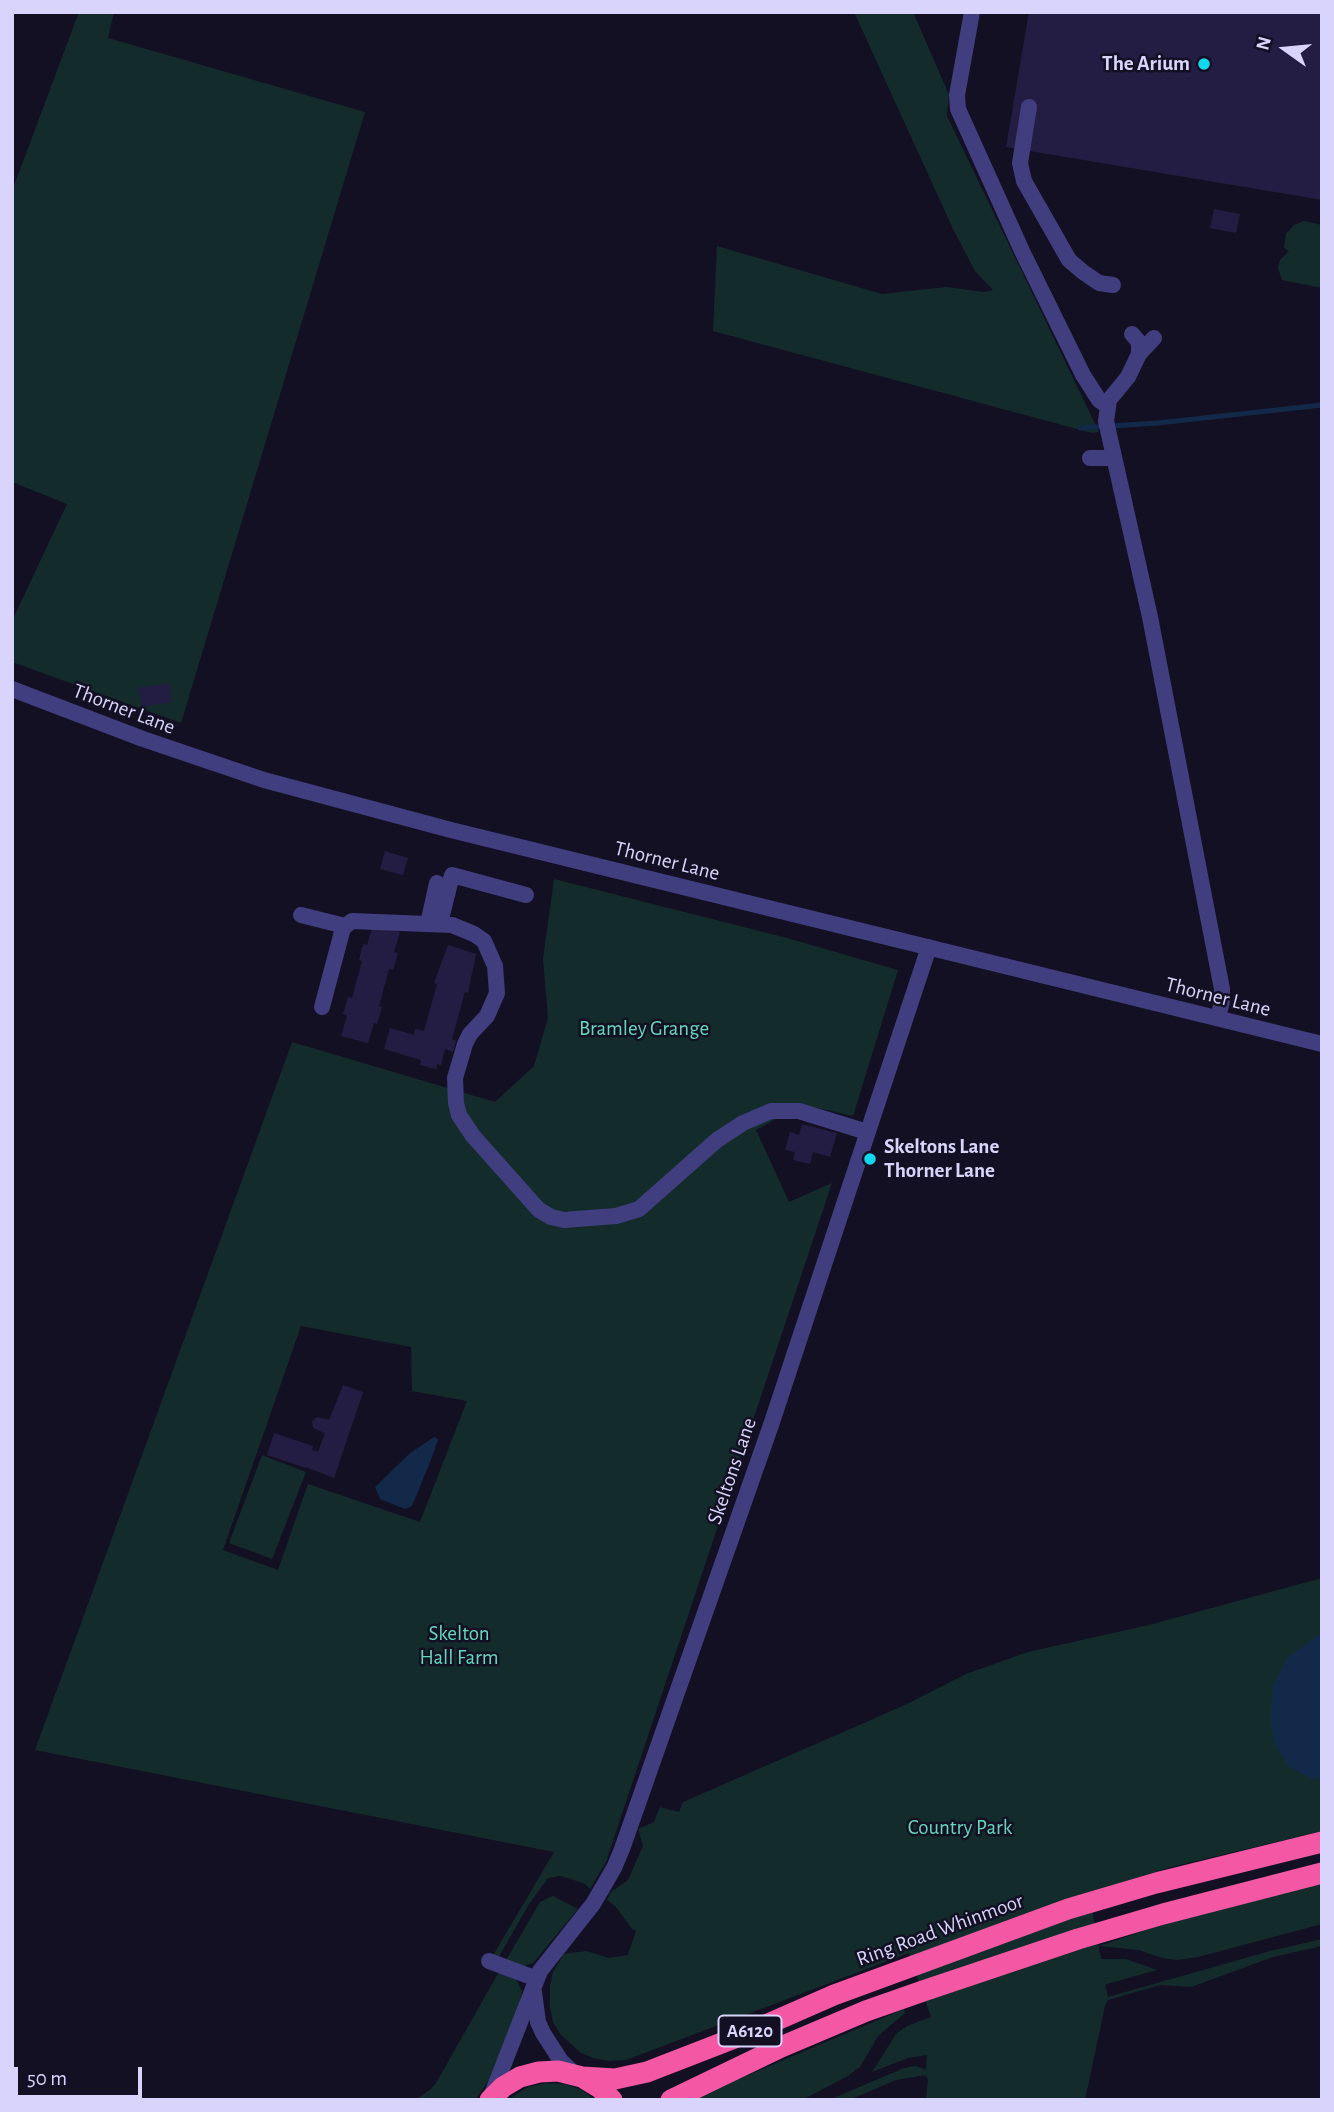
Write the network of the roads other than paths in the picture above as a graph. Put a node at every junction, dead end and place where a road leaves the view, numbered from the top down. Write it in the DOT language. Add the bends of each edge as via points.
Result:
graph roads {
  1 [pos="972,12"];
  2 [pos="1029,107"];
  3 [pos="1113,285"];
  4 [pos="1132,334"];
  5 [pos="1154,338"];
  6 [pos="1139,354"];
  7 [pos="1108,421"];
  8 [pos="1090,458"];
  9 [pos="1114,458"];
  10 [pos="12,689"];
  11 [pos="437,883"];
  12 [pos="526,895"];
  13 [pos="301,915"];
  14 [pos="434,923"];
  15 [pos="345,926"];
  16 [pos="929,947"];
  17 [pos="322,1007"];
  18 [pos="1218,1018"];
  19 [pos="1322,1044"];
  20 [pos="867,1132"];
  21 [pos="1322,1842"];
  22 [pos="1322,1873"];
  23 [pos="489,1961"];
  24 [pos="535,1984"];
  25 [pos="579,2076"];
  26 [pos="490,2100"];
  27 [pos="612,2100"];
  28 [pos="671,2100"];
  1 -- 7 [label="street" via="958,109 1010,226"];
  2 -- 3 [label="street" via="1020,163 1024,181 1069,260 1099,283"];
  4 -- 6 [label="street" via="1139,342"];
  5 -- 6 [label="street"];
  6 -- 7 [label="street" via="1109,400"];
  7 -- 9 [label="street"];
  8 -- 9 [label="street"];
  9 -- 18 [label="street" via="1150,617 1222,989"];
  10 -- 16 [label="street, Thorner Lane" via="264,780"];
  11 -- 14 [label="street"];
  12 -- 14 [label="street" via="453,875"];
  13 -- 15 [label="street"];
  14 -- 15 [label="street" via="357,920"];
  14 -- 20 [label="street" via="463,928 484,941 498,979 494,1005 470,1034 461,1054 454,1090 459,1115 472,1136 539,1210 551,1217 616,1216 639,1209 717,1140 771,1111 799,1111"];
  15 -- 17 [label="street"];
  16 -- 18 [label="street, Thorner Lane"];
  16 -- 20 [label="street, Skeltons Lane"];
  18 -- 19 [label="street, Thorner Lane"];
  20 -- 24 [label="street, Skeltons Lane" via="771,1425 622,1849 593,1904 548,1960"];
  21 -- 25 [label="highway, Ring Road Whinmoor / A6120" via="1068,1909 834,1995 646,2072 615,2078"];
  22 -- 28 [label="highway, A6120" via="1163,1913 923,1991 793,2042"];
  23 -- 24 [label="street"];
  24 -- 25 [label="street" via="542,2033 561,2061"];
  24 -- 26 [label="street, Skeltons Lane"];
  25 -- 26 [label="highway, Ring Road Whinmoor" via="558,2071 520,2077"];
  25 -- 27 [label="highway"];
}
